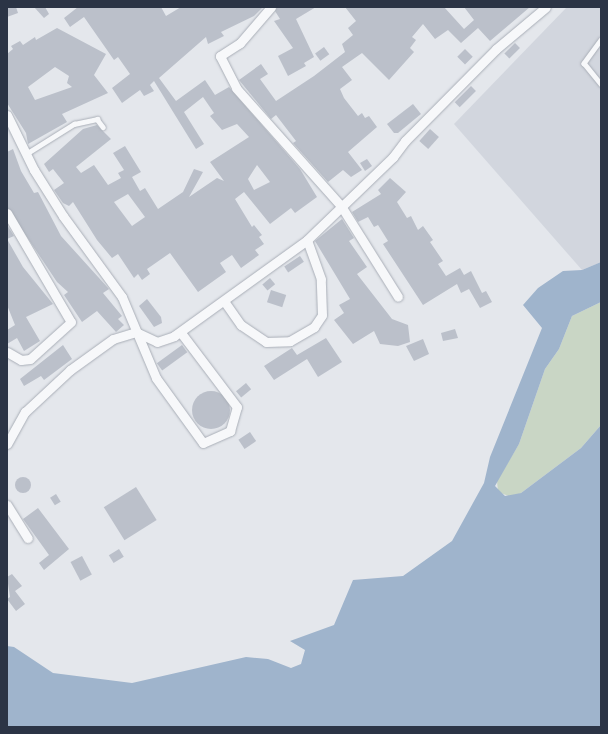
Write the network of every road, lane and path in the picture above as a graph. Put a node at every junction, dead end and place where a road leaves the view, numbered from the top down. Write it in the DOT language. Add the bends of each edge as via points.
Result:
graph roads {
  1 [pos="271,7"];
  2 [pos="540,9"];
  3 [pos="601,40"];
  4 [pos="601,84"];
  5 [pos="7,115"];
  6 [pos="103,127"];
  7 [pos="26,154"];
  8 [pos="341,206"];
  9 [pos="7,213"];
  10 [pos="307,240"];
  11 [pos="398,297"];
  12 [pos="224,301"];
  13 [pos="136,332"];
  14 [pos="181,332"];
  15 [pos="7,352"];
  16 [pos="7,444"];
  17 [pos="7,505"];
  18 [pos="28,538"];
  1 -- 8 [label="street" via="240,43 220,56 236,88"];
  2 -- 8 [label="street" via="496,49 405,140 393,157"];
  3 -- 4 [label="lane" via="584,63"];
  5 -- 7 [label="street"];
  6 -- 7 [label="lane" via="97,119 74,124"];
  7 -- 13 [label="street" via="63,216 122,297"];
  8 -- 10 [label="street"];
  8 -- 11 [label="street"];
  9 -- 15 [label="street" via="71,322 30,359 21,360"];
  10 -- 12 [label="street"];
  10 -- 12 [label="street" via="321,279 322,315 314,327 290,341 266,342 241,325"];
  12 -- 14 [label="street"];
  13 -- 14 [label="street" via="157,342"];
  13 -- 14 [label="street" via="156,378 203,443 230,431 237,407"];
  13 -- 16 [label="street" via="113,338 58,380 25,412"];
  17 -- 18 [label="street"];
}
